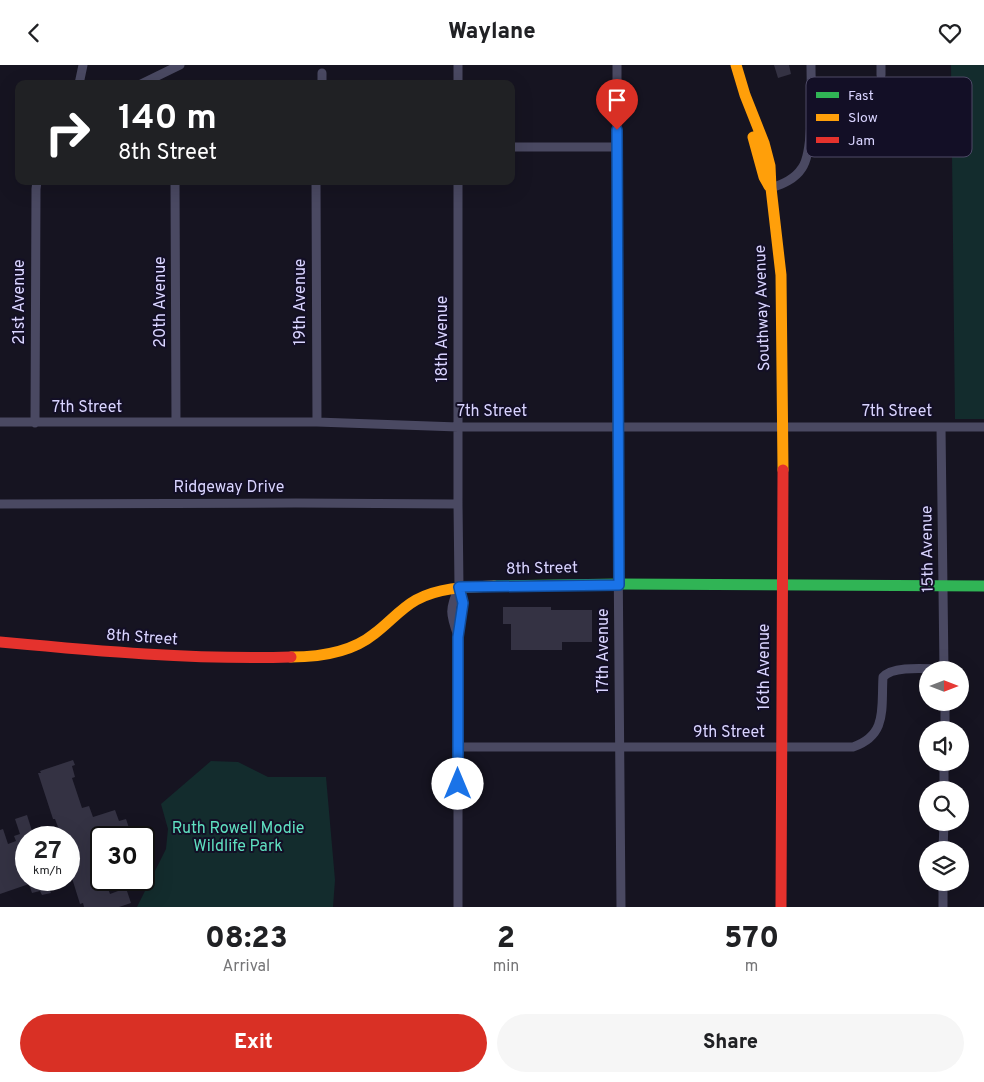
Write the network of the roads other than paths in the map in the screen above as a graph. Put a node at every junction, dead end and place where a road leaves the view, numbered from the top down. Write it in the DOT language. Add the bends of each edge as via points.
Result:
graph roads {
  1 [pos="84,65"];
  2 [pos="180,65"];
  3 [pos="458,65"];
  4 [pos="617,65"];
  5 [pos="736,65"];
  6 [pos="881,65"];
  7 [pos="322,73"];
  8 [pos="881,75"];
  9 [pos="80,80"];
  10 [pos="149,80"];
  11 [pos="322,80"];
  12 [pos="458,80"];
  13 [pos="515,147"];
  14 [pos="617,147"];
  15 [pos="807,157"];
  16 [pos="37,185"];
  17 [pos="175,185"];
  18 [pos="316,185"];
  19 [pos="458,185"];
  20 [pos="771,188"];
  21 [pos="0,422"];
  22 [pos="176,422"];
  23 [pos="316,422"];
  24 [pos="35,423"];
  25 [pos="458,427"];
  26 [pos="617,427"];
  27 [pos="783,427"];
  28 [pos="941,427"];
  29 [pos="984,427"];
  30 [pos="0,504"];
  31 [pos="458,504"];
  32 [pos="619,585"];
  33 [pos="782,586"];
  34 [pos="944,586"];
  35 [pos="984,586"];
  36 [pos="459,587"];
  37 [pos="0,642"];
  38 [pos="944,661"];
  39 [pos="919,669"];
  40 [pos="458,747"];
  41 [pos="619,748"];
  42 [pos="781,748"];
  43 [pos="943,891"];
  44 [pos="458,907"];
  45 [pos="621,907"];
  46 [pos="781,907"];
  47 [pos="943,907"];
  1 -- 9 [label="street"];
  2 -- 10 [label="street"];
  3 -- 12 [label="street"];
  4 -- 14 [label="street, 17th Avenue"];
  5 -- 20 [label="main road, Southway Avenue" via="758,156"];
  6 -- 8 [label="street"];
  7 -- 11 [label="street"];
  13 -- 14 [label="street"];
  14 -- 26 [label="street, 17th Avenue"];
  15 -- 20 [label="street" via="798,173"];
  16 -- 24 [label="street, 21st Avenue"];
  17 -- 22 [label="street, 20th Avenue"];
  18 -- 23 [label="street, 19th Avenue"];
  19 -- 25 [label="street, 18th Avenue"];
  20 -- 27 [label="main road, Southway Avenue" via="781,275"];
  21 -- 24 [label="street, 7th Street"];
  22 -- 23 [label="street, 7th Street"];
  22 -- 24 [label="street, 7th Street"];
  23 -- 25 [label="street, 7th Street"];
  25 -- 26 [label="street, 7th Street"];
  25 -- 31 [label="street, 18th Avenue"];
  26 -- 27 [label="street, 7th Street"];
  26 -- 32 [label="street, 17th Avenue"];
  27 -- 28 [label="street, 7th Street"];
  27 -- 33 [label="main road, 16th Avenue"];
  28 -- 29 [label="street, 7th Street"];
  28 -- 34 [label="street, 15th Avenue"];
  30 -- 31 [label="street, Ridgeway Drive"];
  31 -- 36 [label="street, 18th Avenue"];
  32 -- 33 [label="main road, 8th Street"];
  32 -- 36 [label="main road, 8th Street"];
  32 -- 41 [label="street, 17th Avenue"];
  33 -- 34 [label="main road, 8th Street"];
  33 -- 42 [label="main road, 16th Avenue"];
  34 -- 35 [label="main road, 8th Street"];
  34 -- 38 [label="street, 15th Avenue"];
  36 -- 37 [label="main road, 8th Street" via="424,597 400,611 364,641 322,655 140,655"];
  36 -- 40 [label="street, 18th Avenue" via="451,605 458,637"];
  39 -- 42 [label="street, 9th Street" via="895,669 883,677 880,726 871,738 853,747"];
  40 -- 41 [label="street, 9th Street"];
  40 -- 44 [label="street, 18th Avenue"];
  41 -- 42 [label="street, 9th Street"];
  41 -- 45 [label="street, 17th Avenue"];
  42 -- 46 [label="main road, 16th Avenue"];
  43 -- 47 [label="street"];
}
